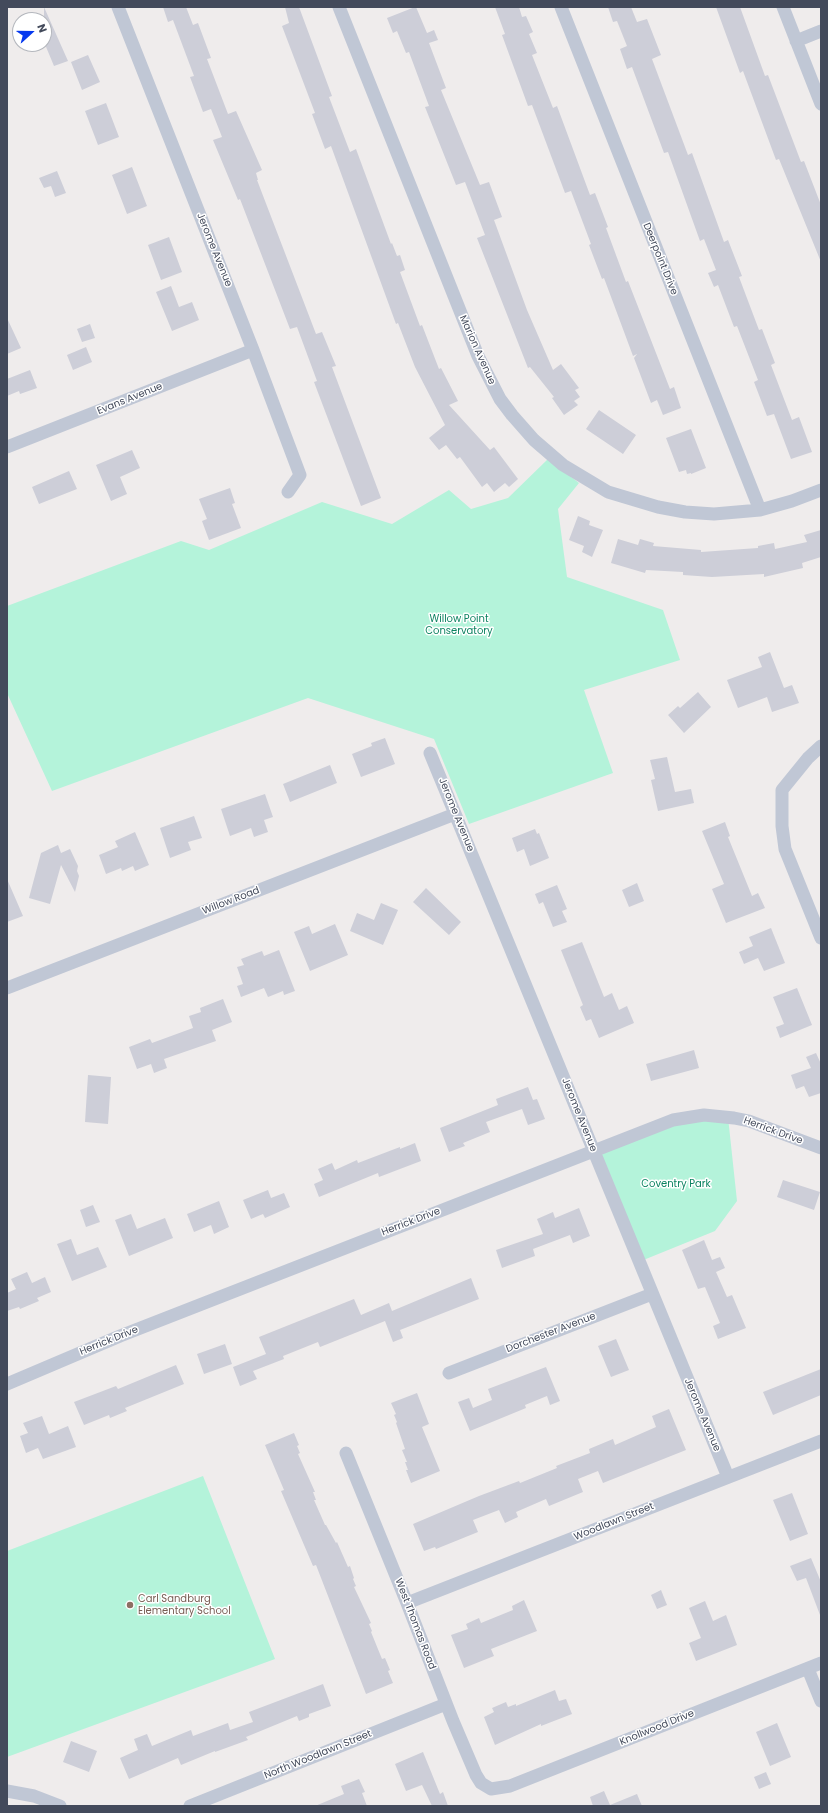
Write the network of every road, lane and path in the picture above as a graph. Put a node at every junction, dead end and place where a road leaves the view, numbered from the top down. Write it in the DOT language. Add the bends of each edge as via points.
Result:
graph roads {
  1 [pos="118,7"];
  2 [pos="339,7"];
  3 [pos="561,7"];
  4 [pos="782,7"];
  5 [pos="821,31"];
  6 [pos="796,41"];
  7 [pos="821,104"];
  8 [pos="253,350"];
  9 [pos="7,447"];
  10 [pos="821,490"];
  11 [pos="288,492"];
  12 [pos="760,510"];
  13 [pos="821,746"];
  14 [pos="430,753"];
  15 [pos="455,814"];
  16 [pos="821,938"];
  17 [pos="7,988"];
  18 [pos="821,1148"];
  19 [pos="594,1150"];
  20 [pos="652,1294"];
  21 [pos="449,1373"];
  22 [pos="7,1384"];
  23 [pos="821,1441"];
  24 [pos="346,1453"];
  25 [pos="728,1477"];
  26 [pos="407,1603"];
  27 [pos="821,1663"];
  28 [pos="808,1669"];
  29 [pos="821,1701"];
  30 [pos="446,1704"];
  31 [pos="491,1789"];
  32 [pos="7,1791"];
  33 [pos="60,1806"];
  34 [pos="190,1806"];
  1 -- 8 [label="street, Jerome Avenue"];
  2 -- 12 [label="street, Marion Avenue" via="478,356 490,382 512,415 547,452 578,475 608,492 685,512 714,514"];
  3 -- 12 [label="street, Deerpoint Drive"];
  4 -- 6 [label="street"];
  5 -- 6 [label="street"];
  6 -- 7 [label="street"];
  8 -- 9 [label="street, Evans Avenue"];
  8 -- 11 [label="street, Jerome Avenue" via="300,475"];
  10 -- 12 [label="street, Marion Avenue"];
  13 -- 16 [label="street" via="782,790 785,849"];
  14 -- 15 [label="street, Jerome Avenue"];
  15 -- 17 [label="street, Willow Road"];
  15 -- 19 [label="street, Jerome Avenue"];
  18 -- 19 [label="street, Herrick Drive" via="749,1122 704,1115 663,1123"];
  19 -- 20 [label="street, Jerome Avenue"];
  19 -- 22 [label="street, Herrick Drive" via="120,1336"];
  20 -- 21 [label="street, Dorchester Avenue"];
  20 -- 25 [label="street, Jerome Avenue"];
  23 -- 25 [label="street, Woodlawn Street"];
  24 -- 26 [label="street, West Thomas Road"];
  25 -- 26 [label="street, Woodlawn Street"];
  26 -- 30 [label="street, West Thomas Road"];
  27 -- 28 [label="street, Knollwood Drive"];
  28 -- 29 [label="street"];
  28 -- 31 [label="street, Knollwood Drive" via="510,1786"];
  30 -- 31 [label="street, West Thomas Road" via="476,1775 481,1783"];
  30 -- 34 [label="street, North Woodlawn Street"];
  32 -- 33 [label="street" via="34,1796"];
}
